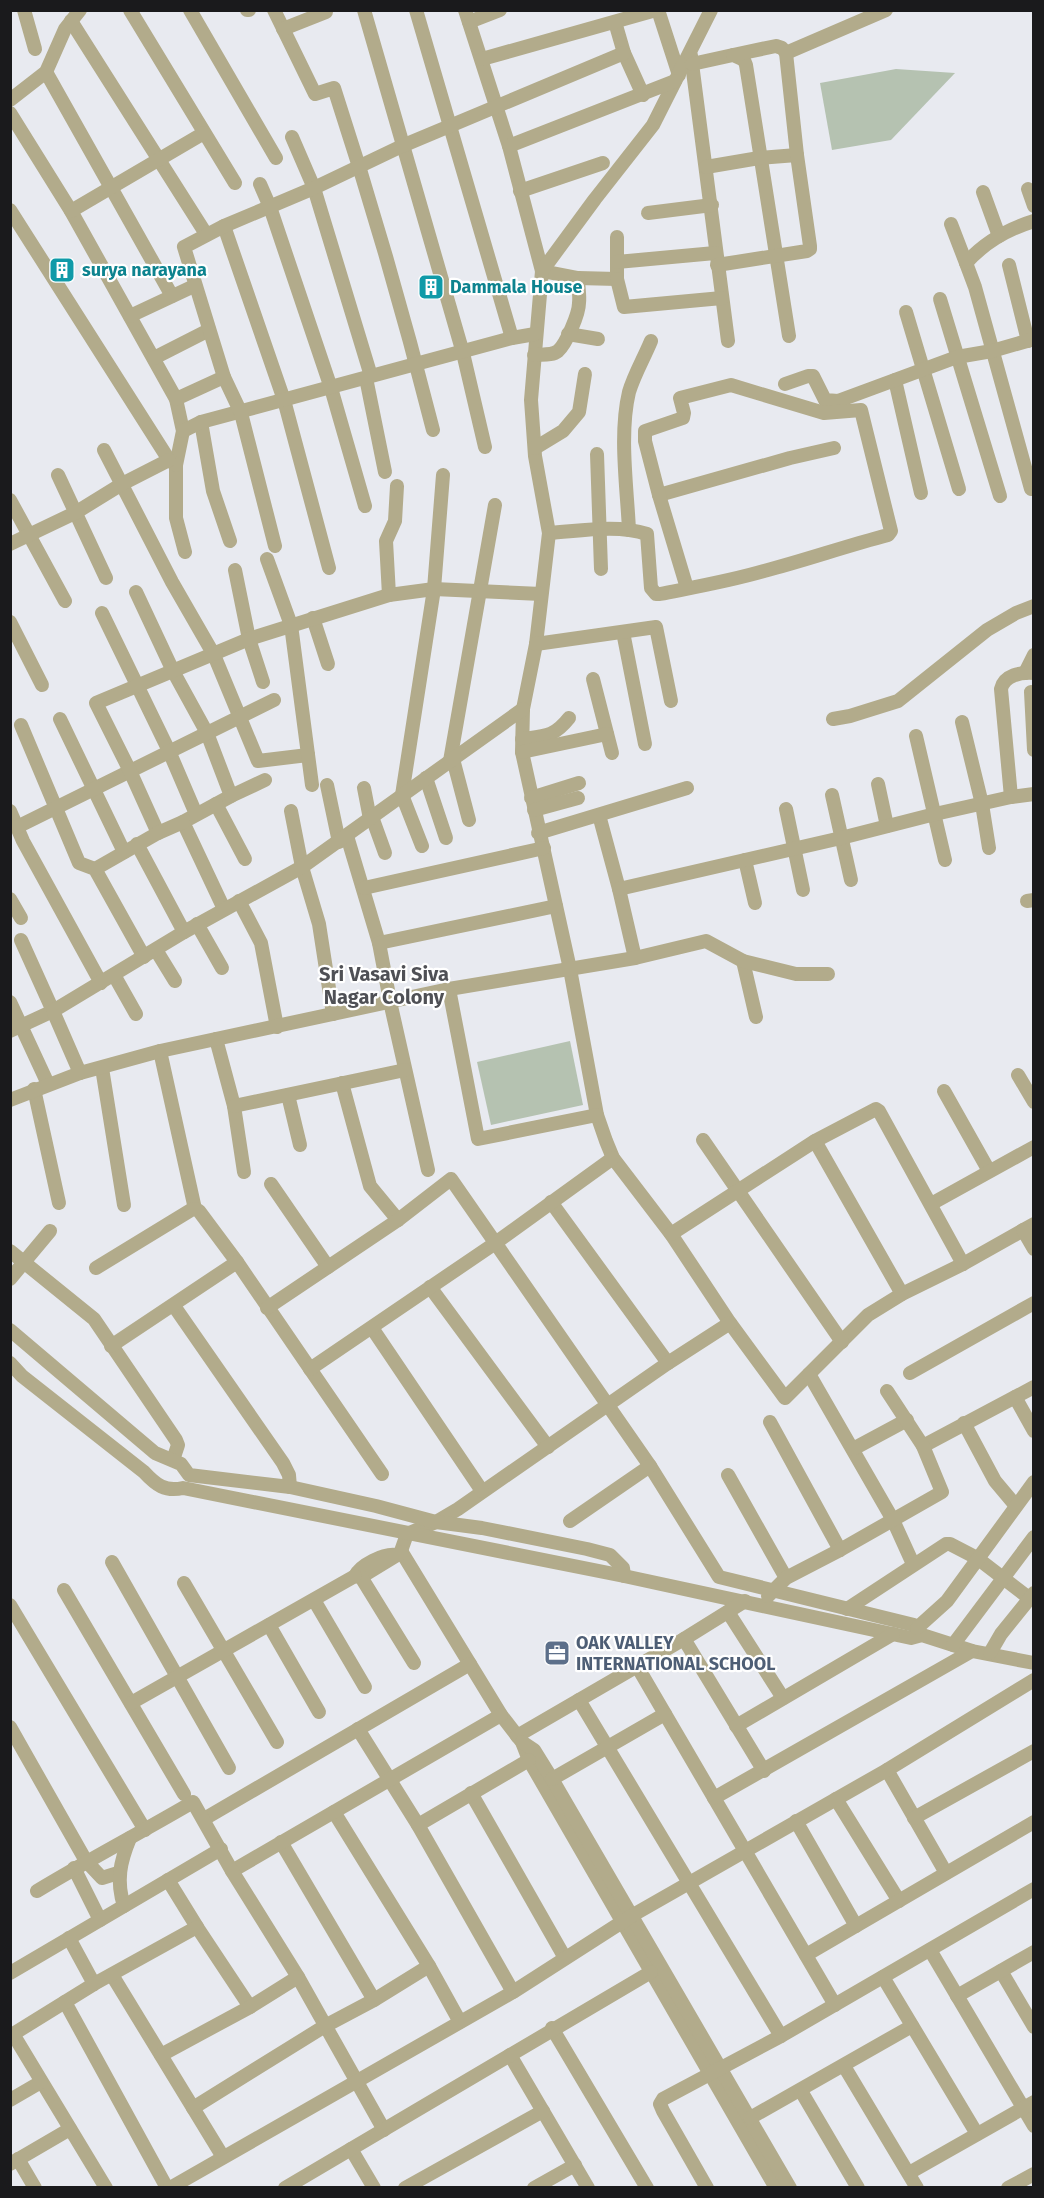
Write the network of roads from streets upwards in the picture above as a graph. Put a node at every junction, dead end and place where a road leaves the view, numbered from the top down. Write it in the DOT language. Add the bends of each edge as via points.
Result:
graph roads {
  1 [pos="24,10"];
  2 [pos="130,10"];
  3 [pos="190,10"];
  4 [pos="274,10"];
  5 [pos="364,10"];
  6 [pos="416,10"];
  7 [pos="500,10"];
  8 [pos="657,10"];
  9 [pos="711,10"];
  10 [pos="886,10"];
  11 [pos="326,12"];
  12 [pos="76,16"];
  13 [pos="467,16"];
  14 [pos="615,22"];
  15 [pos="283,29"];
  16 [pos="35,49"];
  17 [pos="624,53"];
  18 [pos="786,53"];
  19 [pos="733,56"];
  20 [pos="691,57"];
  21 [pos="482,59"];
  22 [pos="46,72"];
  23 [pos="677,78"];
  24 [pos="643,95"];
  25 [pos="10,100"];
  26 [pos="495,107"];
  27 [pos="10,113"];
  28 [pos="449,128"];
  29 [pos="204,133"];
  30 [pos="292,137"];
  31 [pos="402,146"];
  32 [pos="508,146"];
  33 [pos="797,155"];
  34 [pos="276,158"];
  35 [pos="759,158"];
  36 [pos="159,159"];
  37 [pos="603,163"];
  38 [pos="706,166"];
  39 [pos="360,167"];
  40 [pos="235,183"];
  41 [pos="260,184"];
  42 [pos="314,188"];
  43 [pos="111,189"];
  44 [pos="1028,189"];
  45 [pos="520,191"];
  46 [pos="983,192"];
  47 [pos="712,206"];
  48 [pos="1034,206"];
  49 [pos="270,207"];
  50 [pos="10,210"];
  51 [pos="71,211"];
  52 [pos="648,213"];
  53 [pos="1034,220"];
  54 [pos="951,224"];
  55 [pos="224,226"];
  56 [pos="206,234"];
  57 [pos="999,236"];
  58 [pos="616,237"];
  59 [pos="777,256"];
  60 [pos="716,259"];
  61 [pos="617,262"];
  62 [pos="966,265"];
  63 [pos="1009,265"];
  64 [pos="542,271"];
  65 [pos="578,278"];
  66 [pos="617,279"];
  67 [pos="195,286"];
  68 [pos="172,296"];
  69 [pos="722,298"];
  70 [pos="940,299"];
  71 [pos="906,312"];
  72 [pos="130,316"];
  73 [pos="209,330"];
  74 [pos="535,334"];
  75 [pos="568,334"];
  76 [pos="789,336"];
  77 [pos="512,338"];
  78 [pos="598,339"];
  79 [pos="728,340"];
  80 [pos="1031,340"];
  81 [pos="651,341"];
  82 [pos="992,351"];
  83 [pos="463,353"];
  84 [pos="534,355"];
  85 [pos="957,357"];
  86 [pos="154,358"];
  87 [pos="417,365"];
  88 [pos="924,369"];
  89 [pos="585,374"];
  90 [pos="224,377"];
  91 [pos="368,377"];
  92 [pos="895,380"];
  93 [pos="785,384"];
  94 [pos="331,388"];
  95 [pos="176,399"];
  96 [pos="284,400"];
  97 [pos="241,413"];
  98 [pos="201,422"];
  99 [pos="433,430"];
  100 [pos="183,431"];
  101 [pos="485,447"];
  102 [pos="834,448"];
  103 [pos="104,450"];
  104 [pos="597,454"];
  105 [pos="536,457"];
  106 [pos="173,463"];
  107 [pos="385,472"];
  108 [pos="58,475"];
  109 [pos="443,475"];
  110 [pos="122,484"];
  111 [pos="397,486"];
  112 [pos="959,489"];
  113 [pos="1033,492"];
  114 [pos="921,493"];
  115 [pos="659,495"];
  116 [pos="999,496"];
  117 [pos="10,500"];
  118 [pos="495,505"];
  119 [pos="365,506"];
  120 [pos="75,513"];
  121 [pos="600,530"];
  122 [pos="629,530"];
  123 [pos="549,533"];
  124 [pos="29,534"];
  125 [pos="230,541"];
  126 [pos="10,544"];
  127 [pos="275,546"];
  128 [pos="186,552"];
  129 [pos="267,559"];
  130 [pos="329,567"];
  131 [pos="601,568"];
  132 [pos="235,570"];
  133 [pos="106,578"];
  134 [pos="687,588"];
  135 [pos="434,589"];
  136 [pos="136,592"];
  137 [pos="481,592"];
  138 [pos="541,594"];
  139 [pos="388,595"];
  140 [pos="65,601"];
  141 [pos="1034,606"];
  142 [pos="102,613"];
  143 [pos="313,618"];
  144 [pos="10,622"];
  145 [pos="291,625"];
  146 [pos="623,632"];
  147 [pos="249,639"];
  148 [pos="536,644"];
  149 [pos="214,655"];
  150 [pos="1034,655"];
  151 [pos="328,664"];
  152 [pos="173,671"];
  153 [pos="1029,673"];
  154 [pos="593,679"];
  155 [pos="263,682"];
  156 [pos="42,685"];
  157 [pos="136,685"];
  158 [pos="1031,692"];
  159 [pos="274,700"];
  160 [pos="671,701"];
  161 [pos="523,709"];
  162 [pos="238,717"];
  163 [pos="569,718"];
  164 [pos="833,718"];
  165 [pos="60,719"];
  166 [pos="962,722"];
  167 [pos="21,725"];
  168 [pos="207,733"];
  169 [pos="607,734"];
  170 [pos="916,736"];
  171 [pos="645,744"];
  172 [pos="522,746"];
  173 [pos="1034,750"];
  174 [pos="170,751"];
  175 [pos="612,753"];
  176 [pos="308,756"];
  177 [pos="451,760"];
  178 [pos="130,771"];
  179 [pos="426,778"];
  180 [pos="265,780"];
  181 [pos="579,783"];
  182 [pos="327,784"];
  183 [pos="878,784"];
  184 [pos="312,785"];
  185 [pos="93,788"];
  186 [pos="364,788"];
  187 [pos="687,788"];
  188 [pos="1034,794"];
  189 [pos="402,795"];
  190 [pos="832,795"];
  191 [pos="231,796"];
  192 [pos="1011,797"];
  193 [pos="578,798"];
  194 [pos="216,804"];
  195 [pos="532,804"];
  196 [pos="982,804"];
  197 [pos="57,807"];
  198 [pos="786,809"];
  199 [pos="10,810"];
  200 [pos="291,811"];
  201 [pos="196,814"];
  202 [pos="935,814"];
  203 [pos="599,815"];
  204 [pos="371,818"];
  205 [pos="469,820"];
  206 [pos="183,822"];
  207 [pos="887,826"];
  208 [pos="17,827"];
  209 [pos="158,833"];
  210 [pos="538,833"];
  211 [pos="446,838"];
  212 [pos="841,838"];
  213 [pos="343,839"];
  214 [pos="17,844"];
  215 [pos="137,844"];
  216 [pos="422,846"];
  217 [pos="543,848"];
  218 [pos="794,848"];
  219 [pos="989,848"];
  220 [pos="124,852"];
  221 [pos="385,852"];
  222 [pos="245,859"];
  223 [pos="745,860"];
  224 [pos="945,860"];
  225 [pos="302,867"];
  226 [pos="95,868"];
  227 [pos="851,880"];
  228 [pos="364,888"];
  229 [pos="619,889"];
  230 [pos="803,890"];
  231 [pos="10,899"];
  232 [pos="240,900"];
  233 [pos="755,903"];
  234 [pos="556,906"];
  235 [pos="224,909"];
  236 [pos="21,918"];
  237 [pos="197,924"];
  238 [pos="184,932"];
  239 [pos="21,940"];
  240 [pos="379,943"];
  241 [pos="156,950"];
  242 [pos="144,957"];
  243 [pos="635,958"];
  244 [pos="743,961"];
  245 [pos="222,968"];
  246 [pos="570,969"];
  247 [pos="828,974"];
  248 [pos="114,975"];
  249 [pos="175,981"];
  250 [pos="102,983"];
  251 [pos="449,989"];
  252 [pos="10,1002"];
  253 [pos="391,1002"];
  254 [pos="53,1011"];
  255 [pos="136,1014"];
  256 [pos="333,1014"];
  257 [pos="756,1017"];
  258 [pos="276,1026"];
  259 [pos="16,1028"];
  260 [pos="216,1039"];
  261 [pos="160,1051"];
  262 [pos="102,1068"];
  263 [pos="405,1070"];
  264 [pos="80,1072"];
  265 [pos="1018,1076"];
  266 [pos="342,1083"];
  267 [pos="48,1084"];
  268 [pos="34,1089"];
  269 [pos="944,1091"];
  270 [pos="288,1095"];
  271 [pos="11,1097"];
  272 [pos="1034,1102"];
  273 [pos="234,1106"];
  274 [pos="597,1115"];
  275 [pos="703,1140"];
  276 [pos="815,1141"];
  277 [pos="300,1145"];
  278 [pos="1034,1147"];
  279 [pos="613,1158"];
  280 [pos="428,1170"];
  281 [pos="989,1171"];
  282 [pos="244,1172"];
  283 [pos="271,1184"];
  284 [pos="737,1192"];
  285 [pos="551,1202"];
  286 [pos="58,1203"];
  287 [pos="931,1204"];
  288 [pos="124,1205"];
  289 [pos="195,1209"];
  290 [pos="398,1220"];
  291 [pos="1028,1227"];
  292 [pos="50,1231"];
  293 [pos="671,1234"];
  294 [pos="495,1244"];
  295 [pos="1034,1249"];
  296 [pos="10,1251"];
  297 [pos="24,1262"];
  298 [pos="237,1262"];
  299 [pos="963,1264"];
  300 [pos="328,1267"];
  301 [pos="96,1268"];
  302 [pos="10,1279"];
  303 [pos="430,1287"];
  304 [pos="902,1294"];
  305 [pos="1034,1303"];
  306 [pos="174,1306"];
  307 [pos="267,1308"];
  308 [pos="730,1323"];
  309 [pos="372,1328"];
  310 [pos="10,1330"];
  311 [pos="842,1342"];
  312 [pos="111,1346"];
  313 [pos="10,1363"];
  314 [pos="668,1363"];
  315 [pos="310,1369"];
  316 [pos="910,1372"];
  317 [pos="809,1374"];
  318 [pos="1034,1387"];
  319 [pos="887,1391"];
  320 [pos="1014,1397"];
  321 [pos="608,1405"];
  322 [pos="907,1420"];
  323 [pos="770,1422"];
  324 [pos="964,1423"];
  325 [pos="1034,1431"];
  326 [pos="923,1446"];
  327 [pos="548,1447"];
  328 [pos="853,1449"];
  329 [pos="155,1453"];
  330 [pos="172,1460"];
  331 [pos="650,1466"];
  332 [pos="144,1472"];
  333 [pos="382,1474"];
  334 [pos="728,1475"];
  335 [pos="198,1476"];
  336 [pos="290,1481"];
  337 [pos="1032,1487"];
  338 [pos="194,1490"];
  339 [pos="482,1491"];
  340 [pos="1016,1506"];
  341 [pos="893,1520"];
  342 [pos="570,1521"];
  343 [pos="436,1522"];
  344 [pos="406,1534"];
  345 [pos="1034,1537"];
  346 [pos="840,1550"];
  347 [pos="399,1554"];
  348 [pos="977,1558"];
  349 [pos="112,1562"];
  350 [pos="913,1564"];
  351 [pos="624,1576"];
  352 [pos="358,1577"];
  353 [pos="786,1578"];
  354 [pos="1002,1578"];
  355 [pos="184,1583"];
  356 [pos="64,1590"];
  357 [pos="1031,1595"];
  358 [pos="767,1598"];
  359 [pos="314,1600"];
  360 [pos="745,1601"];
  361 [pos="10,1605"];
  362 [pos="728,1612"];
  363 [pos="839,1613"];
  364 [pos="269,1625"];
  365 [pos="920,1632"];
  366 [pos="893,1634"];
  367 [pos="684,1640"];
  368 [pos="953,1645"];
  369 [pos="224,1650"];
  370 [pos="972,1651"];
  371 [pos="990,1653"];
  372 [pos="1032,1659"];
  373 [pos="414,1663"];
  374 [pos="470,1664"];
  375 [pos="637,1666"];
  376 [pos="176,1677"];
  377 [pos="1034,1680"];
  378 [pos="365,1687"];
  379 [pos="783,1698"];
  380 [pos="579,1700"];
  381 [pos="131,1702"];
  382 [pos="319,1712"];
  383 [pos="501,1714"];
  384 [pos="665,1714"];
  385 [pos="736,1726"];
  386 [pos="10,1727"];
  387 [pos="358,1729"];
  388 [pos="519,1739"];
  389 [pos="277,1742"];
  390 [pos="608,1748"];
  391 [pos="1034,1751"];
  392 [pos="529,1760"];
  393 [pos="229,1768"];
  394 [pos="887,1770"];
  395 [pos="764,1771"];
  396 [pos="390,1778"];
  397 [pos="552,1779"];
  398 [pos="471,1793"];
  399 [pos="184,1794"];
  400 [pos="714,1798"];
  401 [pos="836,1799"];
  402 [pos="334,1812"];
  403 [pos="914,1818"];
  404 [pos="204,1819"];
  405 [pos="796,1821"];
  406 [pos="1034,1822"];
  407 [pos="418,1825"];
  408 [pos="145,1830"];
  409 [pos="130,1838"];
  410 [pos="281,1842"];
  411 [pos="221,1849"];
  412 [pos="745,1850"];
  413 [pos="80,1864"];
  414 [pos="232,1870"];
  415 [pos="118,1873"];
  416 [pos="946,1873"];
  417 [pos="168,1880"];
  418 [pos="688,1882"];
  419 [pos="1034,1889"];
  420 [pos="37,1890"];
  421 [pos="899,1901"];
  422 [pos="124,1906"];
  423 [pos="627,1919"];
  424 [pos="100,1920"];
  425 [pos="856,1926"];
  426 [pos="197,1928"];
  427 [pos="69,1938"];
  428 [pos="930,1950"];
  429 [pos="1034,1952"];
  430 [pos="806,1955"];
  431 [pos="565,1958"];
  432 [pos="429,1966"];
  433 [pos="1001,1971"];
  434 [pos="651,1972"];
  435 [pos="10,1973"];
  436 [pos="112,1975"];
  437 [pos="298,1977"];
  438 [pos="883,1977"];
  439 [pos="94,1984"];
  440 [pos="513,1992"];
  441 [pos="957,1996"];
  442 [pos="374,2000"];
  443 [pos="65,2002"];
  444 [pos="835,2005"];
  445 [pos="250,2007"];
  446 [pos="460,2022"];
  447 [pos="325,2026"];
  448 [pos="912,2026"];
  449 [pos="1034,2027"];
  450 [pos="552,2028"];
  451 [pos="12,2035"];
  452 [pos="781,2036"];
  453 [pos="161,2055"];
  454 [pos="510,2055"];
  455 [pos="844,2066"];
  456 [pos="716,2071"];
  457 [pos="357,2081"];
  458 [pos="41,2082"];
  459 [pos="801,2091"];
  460 [pos="10,2100"];
  461 [pos="1029,2105"];
  462 [pos="193,2108"];
  463 [pos="543,2111"];
  464 [pos="750,2118"];
  465 [pos="1034,2126"];
  466 [pos="70,2129"];
  467 [pos="384,2130"];
  468 [pos="977,2134"];
  469 [pos="351,2149"];
  470 [pos="223,2157"];
  471 [pos="14,2161"];
  472 [pos="575,2165"];
  473 [pos="909,2174"];
  474 [pos="1034,2174"];
  475 [pos="35,2187"];
  476 [pos="106,2187"];
  477 [pos="169,2187"];
  478 [pos="285,2187"];
  479 [pos="374,2187"];
  480 [pos="405,2187"];
  481 [pos="534,2187"];
  482 [pos="588,2187"];
  483 [pos="647,2187"];
  484 [pos="707,2187"];
  485 [pos="776,2187"];
  486 [pos="790,2187"];
  487 [pos="858,2187"];
  488 [pos="917,2187"];
  489 [pos="1010,2187"];
  1 -- 16 [label="street"];
  2 -- 29 [label="street"];
  3 -- 34 [label="street"];
  4 -- 15 [label="street"];
  5 -- 31 [label="street"];
  6 -- 28 [label="street"];
  7 -- 13 [label="street"];
  8 -- 14 [label="street"];
  8 -- 23 [label="street"];
  9 -- 20 [label="street"];
  10 -- 18 [label="street"];
  11 -- 15 [label="street"];
  12 -- 22 [label="street" via="65,29"];
  12 -- 36 [label="street"];
  13 -- 21 [label="street"];
  14 -- 17 [label="street"];
  14 -- 21 [label="street"];
  15 -- 39 [label="street" via="315,94 334,88"];
  17 -- 24 [label="street"];
  17 -- 26 [label="street"];
  18 -- 19 [label="street" via="776,46"];
  18 -- 33 [label="street"];
  19 -- 20 [label="street"];
  19 -- 35 [label="street" via="746,65"];
  20 -- 23 [label="street"];
  20 -- 38 [label="street"];
  21 -- 26 [label="street"];
  22 -- 25 [label="street"];
  22 -- 43 [label="street"];
  23 -- 24 [label="street"];
  23 -- 64 [label="street" via="652,125"];
  24 -- 32 [label="street"];
  26 -- 28 [label="street"];
  26 -- 32 [label="street"];
  27 -- 51 [label="street"];
  28 -- 31 [label="street"];
  28 -- 77 [label="street"];
  29 -- 36 [label="street"];
  29 -- 40 [label="street"];
  30 -- 42 [label="street"];
  31 -- 39 [label="street"];
  31 -- 83 [label="street"];
  32 -- 45 [label="street"];
  33 -- 35 [label="street"];
  33 -- 59 [label="street" via="810,249"];
  35 -- 38 [label="street"];
  35 -- 59 [label="street"];
  36 -- 43 [label="street"];
  36 -- 56 [label="street"];
  37 -- 45 [label="street"];
  38 -- 47 [label="street"];
  39 -- 42 [label="street"];
  39 -- 87 [label="street"];
  41 -- 49 [label="street"];
  42 -- 49 [label="street"];
  42 -- 91 [label="street"];
  43 -- 51 [label="street"];
  43 -- 68 [label="street"];
  44 -- 48 [label="street"];
  45 -- 64 [label="street"];
  46 -- 57 [label="street"];
  47 -- 52 [label="street"];
  47 -- 60 [label="street"];
  49 -- 55 [label="street"];
  49 -- 94 [label="street"];
  50 -- 106 [label="street"];
  51 -- 72 [label="street"];
  53 -- 57 [label="street"];
  54 -- 62 [label="street"];
  55 -- 56 [label="street"];
  55 -- 96 [label="street"];
  56 -- 67 [label="street" via="184,247"];
  57 -- 62 [label="street"];
  58 -- 61 [label="street"];
  59 -- 60 [label="street"];
  59 -- 76 [label="street"];
  60 -- 61 [label="street"];
  60 -- 69 [label="street"];
  61 -- 66 [label="street"];
  62 -- 82 [label="street"];
  63 -- 80 [label="street"];
  64 -- 65 [label="street"];
  64 -- 74 [label="street"];
  65 -- 66 [label="street"];
  65 -- 75 [label="street" via="580,302"];
  66 -- 69 [label="street" via="624,307"];
  67 -- 68 [label="street"];
  67 -- 73 [label="street"];
  68 -- 72 [label="street"];
  69 -- 79 [label="street"];
  70 -- 85 [label="street"];
  71 -- 88 [label="street"];
  72 -- 86 [label="street"];
  73 -- 86 [label="street"];
  73 -- 90 [label="street"];
  74 -- 77 [label="street"];
  74 -- 84 [label="street"];
  75 -- 78 [label="street"];
  75 -- 84 [label="street" via="555,353"];
  77 -- 83 [label="street"];
  80 -- 82 [label="street"];
  81 -- 122 [label="street" via="626,406"];
  82 -- 85 [label="street"];
  82 -- 113 [label="street"];
  83 -- 87 [label="street"];
  83 -- 101 [label="street"];
  84 -- 105 [label="street" via="531,400"];
  85 -- 88 [label="street"];
  85 -- 116 [label="street"];
  86 -- 95 [label="street"];
  87 -- 91 [label="street"];
  87 -- 99 [label="street"];
  88 -- 92 [label="street"];
  88 -- 112 [label="street"];
  89 -- 105 [label="street" via="579,412"];
  90 -- 95 [label="street"];
  90 -- 97 [label="street"];
  91 -- 94 [label="street"];
  91 -- 107 [label="street"];
  92 -- 93 [label="street" via="831,402 825,400 813,376"];
  92 -- 114 [label="street"];
  94 -- 96 [label="street"];
  94 -- 119 [label="street"];
  95 -- 100 [label="street"];
  96 -- 97 [label="street"];
  96 -- 130 [label="street"];
  97 -- 98 [label="street"];
  97 -- 127 [label="street"];
  98 -- 100 [label="street"];
  98 -- 125 [label="street" via="213,491"];
  100 -- 106 [label="street"];
  102 -- 115 [label="street"];
  103 -- 110 [label="street"];
  104 -- 121 [label="street"];
  105 -- 123 [label="street"];
  106 -- 110 [label="street"];
  106 -- 128 [label="street" via="176,520"];
  108 -- 120 [label="street"];
  109 -- 135 [label="street"];
  110 -- 120 [label="street"];
  110 -- 149 [label="street"];
  111 -- 139 [label="street" via="395,521 386,541"];
  115 -- 134 [label="street"];
  115 -- 134 [label="street" via="645,431 683,418 680,398 731,385 824,413 863,412 891,534 763,572"];
  117 -- 124 [label="street"];
  118 -- 137 [label="street"];
  120 -- 124 [label="street"];
  120 -- 133 [label="street"];
  121 -- 122 [label="street"];
  121 -- 123 [label="street"];
  121 -- 131 [label="street"];
  122 -- 134 [label="street" via="647,534 653,591 660,594"];
  123 -- 138 [label="street"];
  124 -- 126 [label="street"];
  124 -- 140 [label="street"];
  129 -- 145 [label="street"];
  132 -- 147 [label="street"];
  135 -- 137 [label="street"];
  135 -- 139 [label="street"];
  135 -- 189 [label="street"];
  136 -- 152 [label="street"];
  137 -- 138 [label="street"];
  137 -- 177 [label="street"];
  138 -- 148 [label="street"];
  139 -- 143 [label="street"];
  141 -- 164 [label="street" via="987,630 898,701"];
  142 -- 157 [label="street"];
  143 -- 145 [label="street"];
  143 -- 151 [label="street"];
  144 -- 156 [label="street"];
  145 -- 147 [label="street"];
  145 -- 176 [label="street"];
  146 -- 148 [label="street"];
  146 -- 160 [label="street" via="656,627"];
  146 -- 171 [label="street"];
  147 -- 149 [label="street"];
  147 -- 155 [label="street"];
  148 -- 161 [label="street"];
  149 -- 152 [label="street"];
  149 -- 162 [label="street"];
  150 -- 153 [label="street"];
  152 -- 157 [label="street"];
  152 -- 168 [label="street"];
  153 -- 192 [label="street" via="1006,679 1001,689"];
  154 -- 169 [label="street"];
  157 -- 174 [label="street"];
  157 -- 178 [label="street" via="96,703"];
  158 -- 173 [label="street"];
  159 -- 162 [label="street"];
  161 -- 172 [label="street"];
  161 -- 177 [label="street"];
  162 -- 168 [label="street"];
  162 -- 176 [label="street" via="258,761"];
  163 -- 172 [label="street" via="559,731"];
  165 -- 185 [label="street"];
  166 -- 196 [label="street"];
  167 -- 197 [label="street"];
  168 -- 174 [label="street"];
  168 -- 191 [label="street"];
  169 -- 172 [label="street"];
  169 -- 175 [label="street"];
  170 -- 202 [label="street"];
  172 -- 195 [label="street"];
  174 -- 178 [label="street"];
  174 -- 201 [label="street"];
  176 -- 184 [label="street"];
  177 -- 179 [label="street"];
  177 -- 205 [label="street"];
  178 -- 185 [label="street"];
  178 -- 209 [label="street"];
  179 -- 189 [label="street"];
  179 -- 211 [label="street"];
  180 -- 191 [label="street"];
  181 -- 195 [label="street"];
  182 -- 213 [label="street"];
  183 -- 207 [label="street"];
  185 -- 197 [label="street"];
  185 -- 220 [label="street"];
  186 -- 204 [label="street"];
  187 -- 203 [label="street"];
  188 -- 192 [label="street"];
  189 -- 204 [label="street"];
  189 -- 216 [label="street"];
  190 -- 212 [label="street"];
  191 -- 194 [label="street"];
  192 -- 196 [label="street"];
  193 -- 195 [label="street"];
  194 -- 201 [label="street"];
  194 -- 222 [label="street"];
  195 -- 210 [label="street"];
  196 -- 202 [label="street"];
  196 -- 219 [label="street"];
  197 -- 208 [label="street"];
  197 -- 226 [label="street" via="79,863"];
  198 -- 218 [label="street"];
  199 -- 208 [label="street"];
  200 -- 225 [label="street"];
  201 -- 206 [label="street"];
  202 -- 207 [label="street"];
  202 -- 224 [label="street"];
  203 -- 210 [label="street"];
  203 -- 229 [label="street"];
  204 -- 213 [label="street"];
  204 -- 221 [label="street"];
  206 -- 209 [label="street"];
  206 -- 235 [label="street"];
  207 -- 212 [label="street"];
  208 -- 214 [label="street"];
  209 -- 215 [label="street"];
  210 -- 217 [label="street"];
  212 -- 218 [label="street"];
  212 -- 227 [label="street"];
  213 -- 225 [label="street"];
  213 -- 228 [label="street"];
  214 -- 250 [label="street"];
  215 -- 220 [label="street"];
  215 -- 238 [label="street"];
  217 -- 228 [label="street"];
  217 -- 234 [label="street"];
  218 -- 223 [label="street"];
  218 -- 230 [label="street"];
  220 -- 226 [label="street"];
  223 -- 229 [label="street"];
  223 -- 233 [label="street"];
  225 -- 232 [label="street"];
  225 -- 256 [label="street" via="319,924"];
  226 -- 242 [label="street"];
  228 -- 240 [label="street"];
  229 -- 243 [label="street"];
  231 -- 236 [label="street"];
  232 -- 235 [label="street"];
  232 -- 258 [label="street" via="261,943"];
  234 -- 240 [label="street"];
  234 -- 246 [label="street"];
  235 -- 237 [label="street"];
  237 -- 238 [label="street"];
  237 -- 245 [label="street"];
  238 -- 241 [label="street"];
  239 -- 254 [label="street"];
  240 -- 253 [label="street"];
  241 -- 242 [label="street"];
  241 -- 249 [label="street"];
  242 -- 248 [label="street"];
  243 -- 244 [label="street" via="706,941"];
  243 -- 246 [label="street"];
  244 -- 247 [label="street" via="796,974"];
  244 -- 257 [label="street"];
  246 -- 251 [label="street"];
  246 -- 274 [label="street"];
  248 -- 250 [label="street"];
  248 -- 255 [label="street"];
  250 -- 254 [label="street"];
  251 -- 253 [label="street"];
  251 -- 274 [label="street" via="478,1138"];
  252 -- 259 [label="street"];
  253 -- 256 [label="street"];
  253 -- 263 [label="street"];
  254 -- 259 [label="street"];
  254 -- 264 [label="street"];
  256 -- 258 [label="street"];
  258 -- 260 [label="street"];
  259 -- 267 [label="street"];
  260 -- 261 [label="street"];
  260 -- 273 [label="street"];
  261 -- 262 [label="street"];
  261 -- 289 [label="street"];
  262 -- 264 [label="street"];
  262 -- 288 [label="street"];
  263 -- 266 [label="street"];
  263 -- 280 [label="street"];
  264 -- 267 [label="street"];
  265 -- 272 [label="street"];
  266 -- 270 [label="street"];
  266 -- 290 [label="street" via="370,1186"];
  267 -- 268 [label="street"];
  268 -- 271 [label="street"];
  268 -- 286 [label="street"];
  269 -- 281 [label="street"];
  270 -- 273 [label="street"];
  270 -- 277 [label="street"];
  273 -- 282 [label="street"];
  274 -- 279 [label="street"];
  275 -- 284 [label="street"];
  276 -- 284 [label="street"];
  276 -- 287 [label="street" via="876,1109"];
  276 -- 304 [label="street"];
  278 -- 281 [label="street"];
  279 -- 285 [label="street"];
  279 -- 293 [label="street"];
  281 -- 287 [label="street"];
  283 -- 300 [label="street"];
  284 -- 293 [label="street"];
  284 -- 311 [label="street"];
  285 -- 294 [label="street"];
  285 -- 314 [label="street"];
  287 -- 299 [label="street"];
  289 -- 298 [label="street"];
  289 -- 301 [label="street"];
  290 -- 294 [label="street" via="451,1179"];
  290 -- 300 [label="street"];
  291 -- 295 [label="street"];
  291 -- 299 [label="street"];
  292 -- 297 [label="street"];
  293 -- 308 [label="street"];
  294 -- 303 [label="street"];
  294 -- 321 [label="street"];
  296 -- 297 [label="street"];
  297 -- 302 [label="street"];
  297 -- 312 [label="street" via="94,1320"];
  298 -- 306 [label="street"];
  298 -- 307 [label="street"];
  299 -- 304 [label="street"];
  300 -- 307 [label="street"];
  303 -- 309 [label="street"];
  303 -- 327 [label="street"];
  304 -- 311 [label="street" via="868,1316"];
  305 -- 316 [label="street"];
  306 -- 312 [label="street"];
  306 -- 336 [label="street"];
  307 -- 315 [label="street"];
  308 -- 314 [label="street"];
  308 -- 317 [label="street" via="785,1398"];
  309 -- 315 [label="street"];
  309 -- 339 [label="street"];
  310 -- 329 [label="street"];
  311 -- 317 [label="street"];
  312 -- 330 [label="street" via="176,1440"];
  313 -- 332 [label="street"];
  314 -- 321 [label="street"];
  315 -- 333 [label="street"];
  317 -- 328 [label="street"];
  318 -- 320 [label="street"];
  319 -- 322 [label="street"];
  320 -- 324 [label="street"];
  320 -- 325 [label="street"];
  321 -- 327 [label="street"];
  321 -- 331 [label="street"];
  322 -- 326 [label="street"];
  322 -- 328 [label="street"];
  323 -- 346 [label="street"];
  324 -- 326 [label="street"];
  324 -- 340 [label="street" via="995,1481"];
  326 -- 341 [label="street" via="942,1492"];
  327 -- 339 [label="street"];
  328 -- 341 [label="street"];
  329 -- 330 [label="street"];
  329 -- 332 [label="street"];
  330 -- 335 [label="street" via="189,1474"];
  331 -- 342 [label="street"];
  331 -- 358 [label="street" via="719,1577"];
  332 -- 338 [label="street" via="165,1489"];
  334 -- 353 [label="street"];
  335 -- 336 [label="street"];
  335 -- 338 [label="street"];
  336 -- 343 [label="street"];
  337 -- 340 [label="street"];
  338 -- 344 [label="street"];
  339 -- 343 [label="street"];
  340 -- 348 [label="street"];
  341 -- 346 [label="street"];
  341 -- 350 [label="street"];
  343 -- 344 [label="street"];
  343 -- 351 [label="street" via="610,1555 623,1568"];
  344 -- 347 [label="street"];
  344 -- 351 [label="street"];
  345 -- 354 [label="street"];
  346 -- 353 [label="street"];
  347 -- 352 [label="street" via="389,1554 357,1571"];
  347 -- 374 [label="street"];
  348 -- 350 [label="street" via="946,1544"];
  348 -- 354 [label="street"];
  348 -- 365 [label="street"];
  349 -- 376 [label="street"];
  350 -- 363 [label="street"];
  351 -- 360 [label="street"];
  352 -- 359 [label="street"];
  352 -- 373 [label="street"];
  353 -- 358 [label="street"];
  354 -- 357 [label="street"];
  354 -- 368 [label="street"];
  355 -- 369 [label="street"];
  356 -- 381 [label="street"];
  357 -- 371 [label="street"];
  358 -- 360 [label="street"];
  358 -- 363 [label="street"];
  359 -- 364 [label="street"];
  359 -- 378 [label="street"];
  360 -- 362 [label="street"];
  361 -- 408 [label="street"];
  362 -- 367 [label="street"];
  362 -- 379 [label="street"];
  363 -- 365 [label="street" via="914,1625"];
  363 -- 366 [label="street"];
  364 -- 369 [label="street"];
  364 -- 382 [label="street"];
  365 -- 366 [label="street" via="911,1638"];
  365 -- 368 [label="street"];
  366 -- 379 [label="street"];
  367 -- 375 [label="street"];
  367 -- 385 [label="street"];
  368 -- 370 [label="street"];
  369 -- 376 [label="street"];
  369 -- 389 [label="street"];
  370 -- 371 [label="street"];
  370 -- 395 [label="street"];
  371 -- 372 [label="street"];
  374 -- 383 [label="street"];
  374 -- 387 [label="street"];
  375 -- 380 [label="street"];
  375 -- 384 [label="street"];
  376 -- 381 [label="street"];
  376 -- 393 [label="street"];
  377 -- 394 [label="street"];
  379 -- 385 [label="street"];
  380 -- 388 [label="street"];
  380 -- 390 [label="street"];
  381 -- 399 [label="street"];
  383 -- 388 [label="street"];
  383 -- 396 [label="street"];
  384 -- 390 [label="street"];
  384 -- 400 [label="street"];
  385 -- 395 [label="street"];
  386 -- 413 [label="street"];
  387 -- 396 [label="street"];
  387 -- 404 [label="street"];
  388 -- 392 [label="street"];
  388 -- 397 [label="street" via="534,1750"];
  390 -- 397 [label="street"];
  390 -- 418 [label="street"];
  391 -- 403 [label="street"];
  392 -- 398 [label="street"];
  392 -- 423 [label="street"];
  394 -- 401 [label="street"];
  394 -- 403 [label="street"];
  395 -- 400 [label="street"];
  396 -- 402 [label="street"];
  396 -- 407 [label="street"];
  397 -- 423 [label="street"];
  398 -- 407 [label="street"];
  398 -- 431 [label="street"];
  400 -- 412 [label="street"];
  401 -- 405 [label="street"];
  401 -- 421 [label="street"];
  402 -- 410 [label="street"];
  402 -- 432 [label="street"];
  403 -- 416 [label="street"];
  404 -- 408 [label="street" via="193,1802"];
  404 -- 411 [label="street"];
  405 -- 412 [label="street"];
  405 -- 425 [label="street"];
  406 -- 416 [label="street"];
  407 -- 440 [label="street"];
  408 -- 409 [label="street"];
  409 -- 413 [label="street"];
  409 -- 415 [label="street"];
  410 -- 414 [label="street"];
  410 -- 442 [label="street"];
  411 -- 414 [label="street"];
  411 -- 417 [label="street"];
  412 -- 418 [label="street"];
  412 -- 430 [label="street"];
  413 -- 415 [label="street" via="102,1878"];
  413 -- 420 [label="street"];
  413 -- 424 [label="street"];
  414 -- 437 [label="street"];
  415 -- 422 [label="street"];
  416 -- 421 [label="street"];
  417 -- 422 [label="street"];
  417 -- 426 [label="street"];
  418 -- 423 [label="street"];
  418 -- 452 [label="street"];
  419 -- 428 [label="street"];
  421 -- 425 [label="street"];
  422 -- 424 [label="street"];
  423 -- 431 [label="street"];
  423 -- 434 [label="street"];
  423 -- 456 [label="street"];
  424 -- 427 [label="street"];
  425 -- 430 [label="street"];
  426 -- 436 [label="street"];
  426 -- 445 [label="street"];
  427 -- 435 [label="street"];
  427 -- 439 [label="street"];
  428 -- 438 [label="street"];
  428 -- 441 [label="street"];
  429 -- 433 [label="street"];
  430 -- 444 [label="street"];
  431 -- 440 [label="street"];
  432 -- 442 [label="street"];
  432 -- 446 [label="street"];
  433 -- 441 [label="street"];
  433 -- 449 [label="street"];
  434 -- 450 [label="street"];
  434 -- 456 [label="street"];
  436 -- 439 [label="street"];
  436 -- 453 [label="street"];
  437 -- 445 [label="street"];
  437 -- 447 [label="street"];
  438 -- 444 [label="street"];
  438 -- 448 [label="street"];
  439 -- 443 [label="street"];
  440 -- 446 [label="street"];
  441 -- 461 [label="street"];
  442 -- 447 [label="street"];
  443 -- 451 [label="street"];
  443 -- 477 [label="street"];
  444 -- 452 [label="street"];
  445 -- 453 [label="street"];
  446 -- 457 [label="street"];
  447 -- 457 [label="street"];
  447 -- 462 [label="street"];
  448 -- 455 [label="street"];
  448 -- 468 [label="street"];
  450 -- 454 [label="street"];
  450 -- 483 [label="street"];
  451 -- 458 [label="street"];
  452 -- 456 [label="street"];
  453 -- 462 [label="street"];
  454 -- 463 [label="street"];
  454 -- 467 [label="street"];
  455 -- 459 [label="street"];
  455 -- 473 [label="street"];
  456 -- 464 [label="street"];
  456 -- 484 [label="street" via="660,2104"];
  456 -- 485 [label="street"];
  457 -- 467 [label="street"];
  457 -- 470 [label="street"];
  458 -- 460 [label="street"];
  458 -- 466 [label="street"];
  459 -- 464 [label="street"];
  459 -- 487 [label="street"];
  461 -- 465 [label="street"];
  461 -- 468 [label="street"];
  462 -- 470 [label="street"];
  463 -- 472 [label="street"];
  463 -- 480 [label="street"];
  464 -- 486 [label="street"];
  466 -- 471 [label="street"];
  466 -- 476 [label="street"];
  467 -- 469 [label="street"];
  468 -- 473 [label="street"];
  469 -- 478 [label="street"];
  469 -- 479 [label="street"];
  470 -- 477 [label="street"];
  471 -- 475 [label="street"];
  472 -- 481 [label="street"];
  472 -- 482 [label="street"];
  473 -- 488 [label="street"];
  474 -- 489 [label="street"];
}
